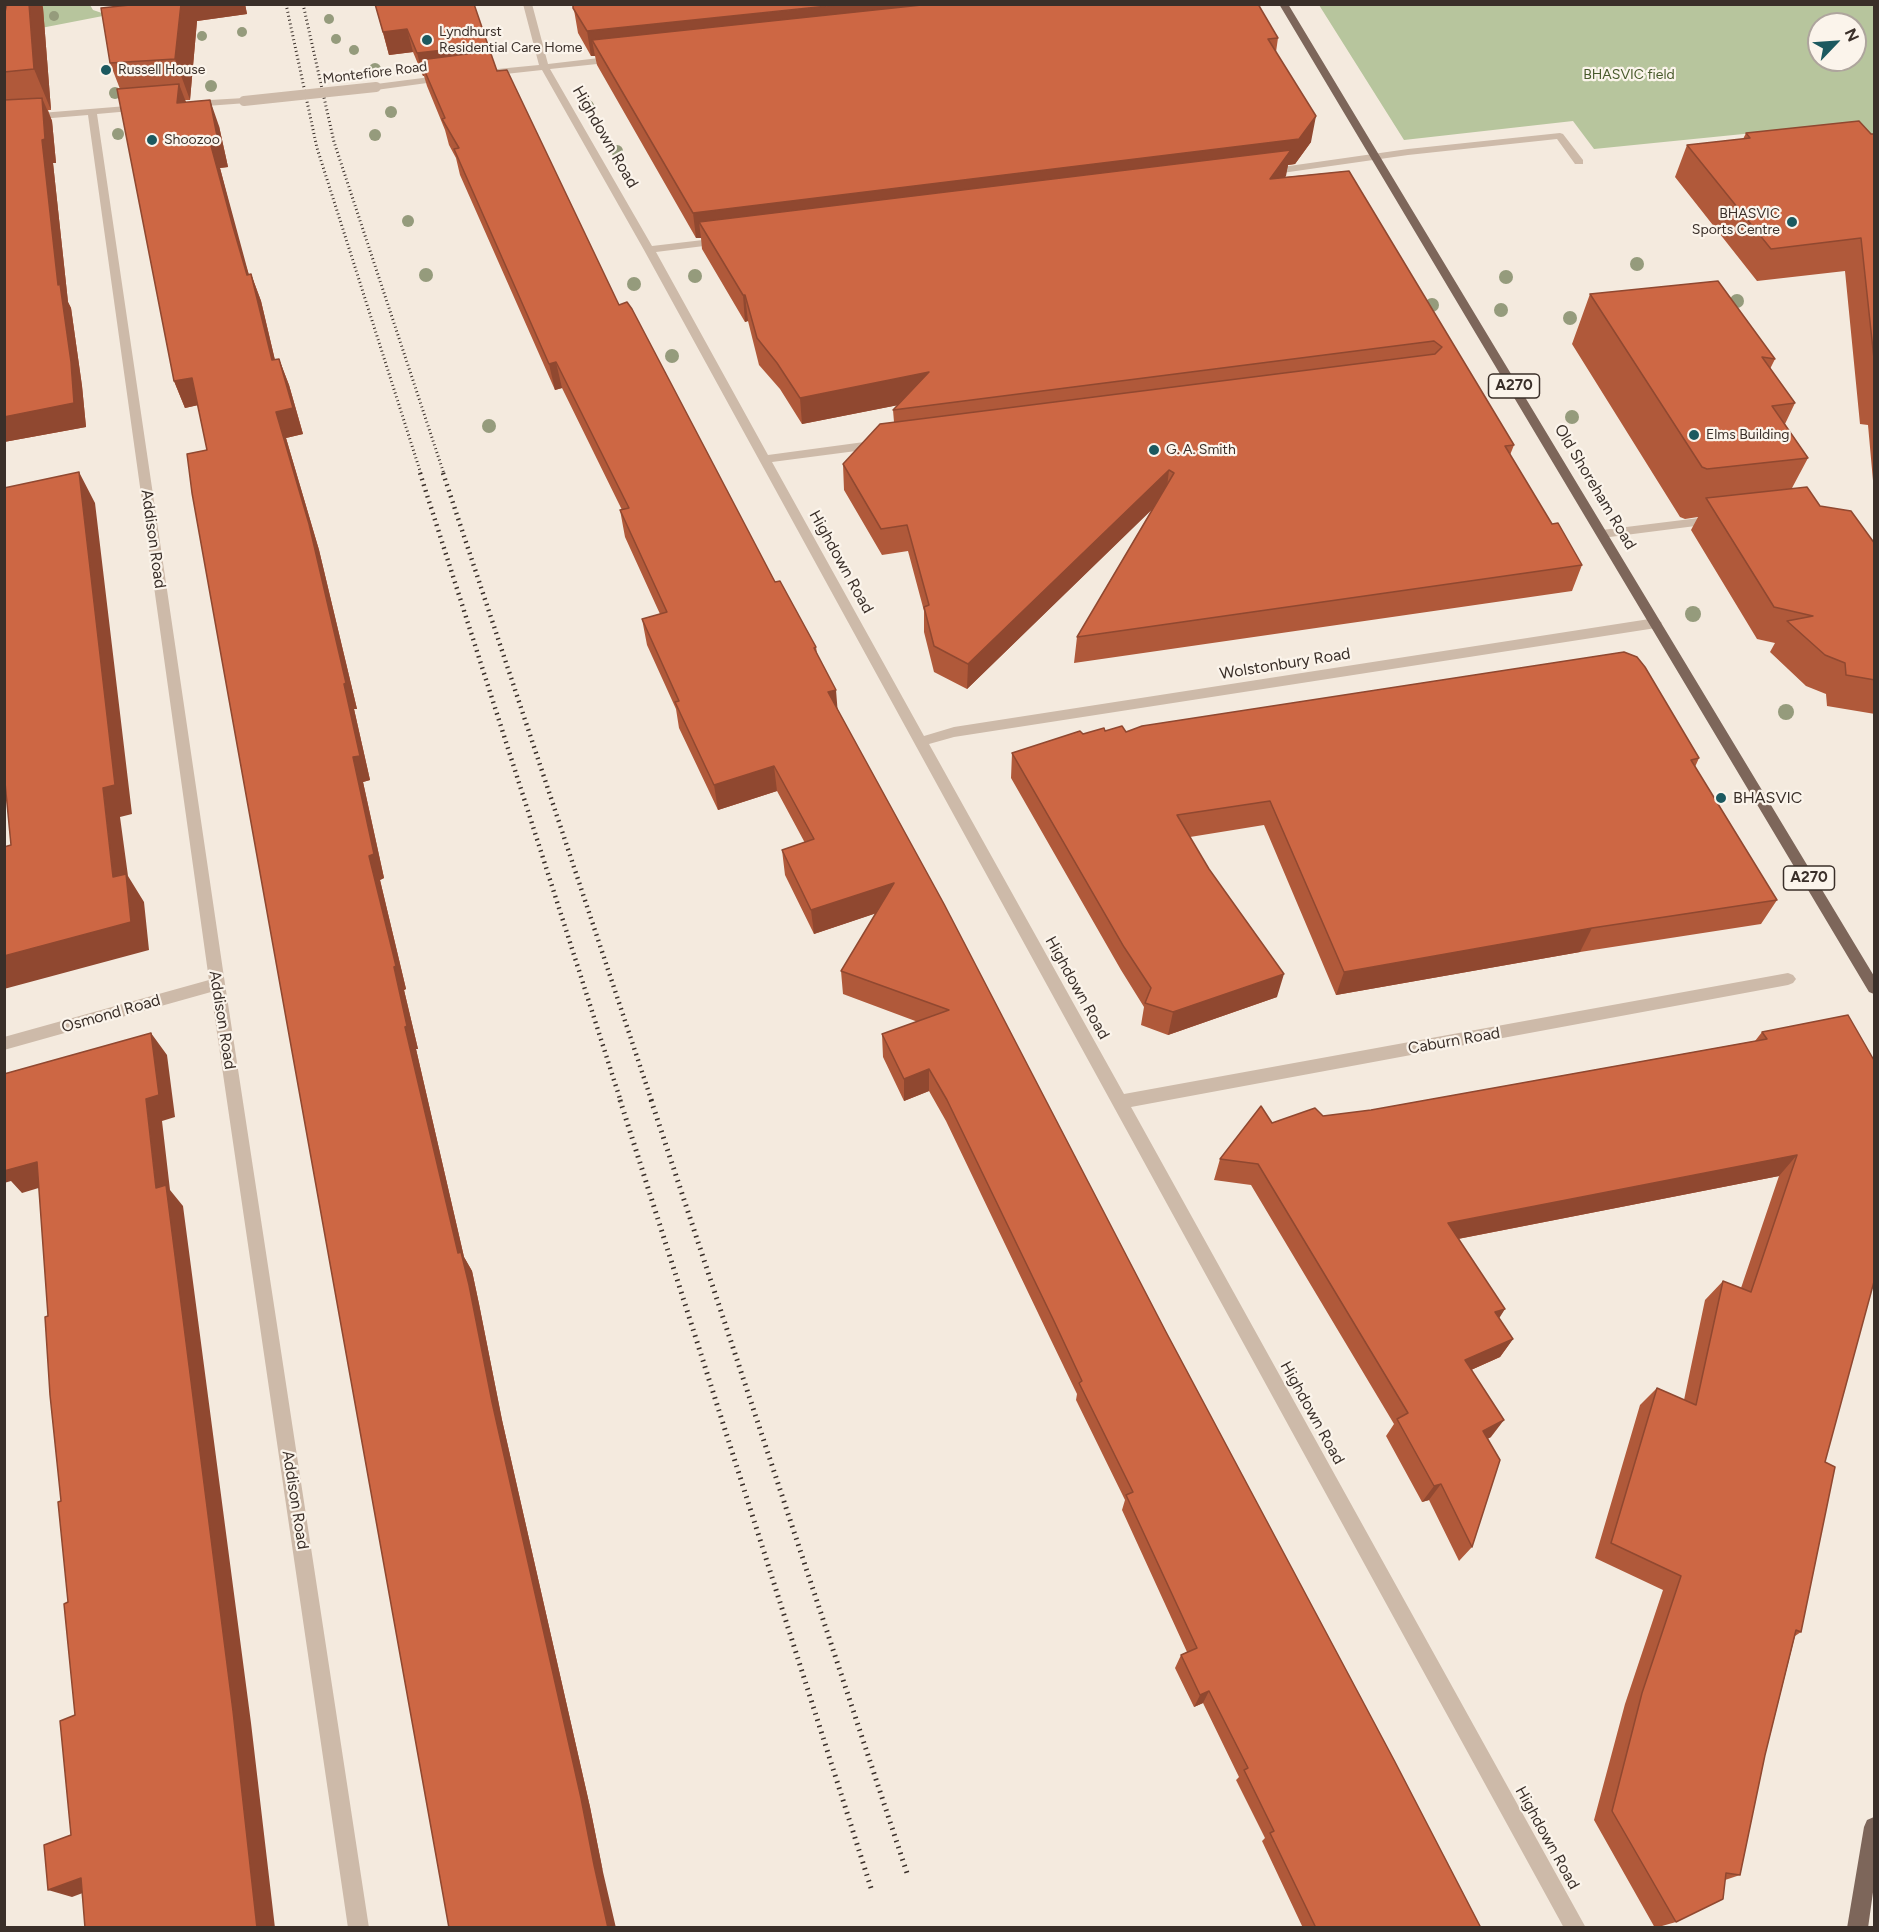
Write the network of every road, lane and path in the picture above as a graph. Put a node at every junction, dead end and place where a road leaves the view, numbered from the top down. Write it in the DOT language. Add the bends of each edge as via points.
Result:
graph roads {
  1 [pos="527,4"];
  2 [pos="1283,4"];
  3 [pos="628,57"];
  4 [pos="544,66"];
  5 [pos="477,74"];
  6 [pos="455,77"];
  7 [pos="186,105"];
  8 [pos="151,107"];
  9 [pos="92,111"];
  10 [pos="4,119"];
  11 [pos="1374,158"];
  12 [pos="1579,162"];
  13 [pos="1260,173"];
  14 [pos="731,240"];
  15 [pos="649,250"];
  16 [pos="894,442"];
  17 [pos="763,459"];
  18 [pos="1728,519"];
  19 [pos="1602,534"];
  20 [pos="1656,624"];
  21 [pos="920,742"];
  22 [pos="1788,979"];
  23 [pos="217,984"];
  24 [pos="1875,988"];
  25 [pos="4,1044"];
  26 [pos="1119,1102"];
  27 [pos="1875,1827"];
  28 [pos="359,1928"];
  29 [pos="1576,1928"];
  30 [pos="1857,1928"];
  1 -- 4 [label="street, Highdown Road"];
  2 -- 11 [label="main road, Old Shoreham Road / A270"];
  3 -- 4 [label="street"];
  4 -- 5 [label="street"];
  4 -- 15 [label="street, Highdown Road"];
  6 -- 7 [label="street, Montefiore Road, bridge"];
  8 -- 9 [label="street"];
  9 -- 10 [label="street"];
  9 -- 23 [label="street, Addison Road"];
  11 -- 12 [label="street" via="1560,136"];
  11 -- 13 [label="street"];
  11 -- 19 [label="main road, Old Shoreham Road / A270"];
  14 -- 15 [label="street"];
  15 -- 17 [label="street, Highdown Road"];
  16 -- 17 [label="street"];
  17 -- 21 [label="street, Highdown Road"];
  18 -- 19 [label="street"];
  19 -- 20 [label="main road, Old Shoreham Road / A270"];
  20 -- 21 [label="street, Wolstonbury Road" via="954,732"];
  20 -- 24 [label="main road, Old Shoreham Road / A270"];
  21 -- 26 [label="street, Highdown Road"];
  22 -- 26 [label="street, Caburn Road"];
  23 -- 25 [label="street, Osmond Road"];
  23 -- 28 [label="street, Addison Road"];
  26 -- 29 [label="street, Highdown Road"];
  27 -- 30 [label="main road"];
}
